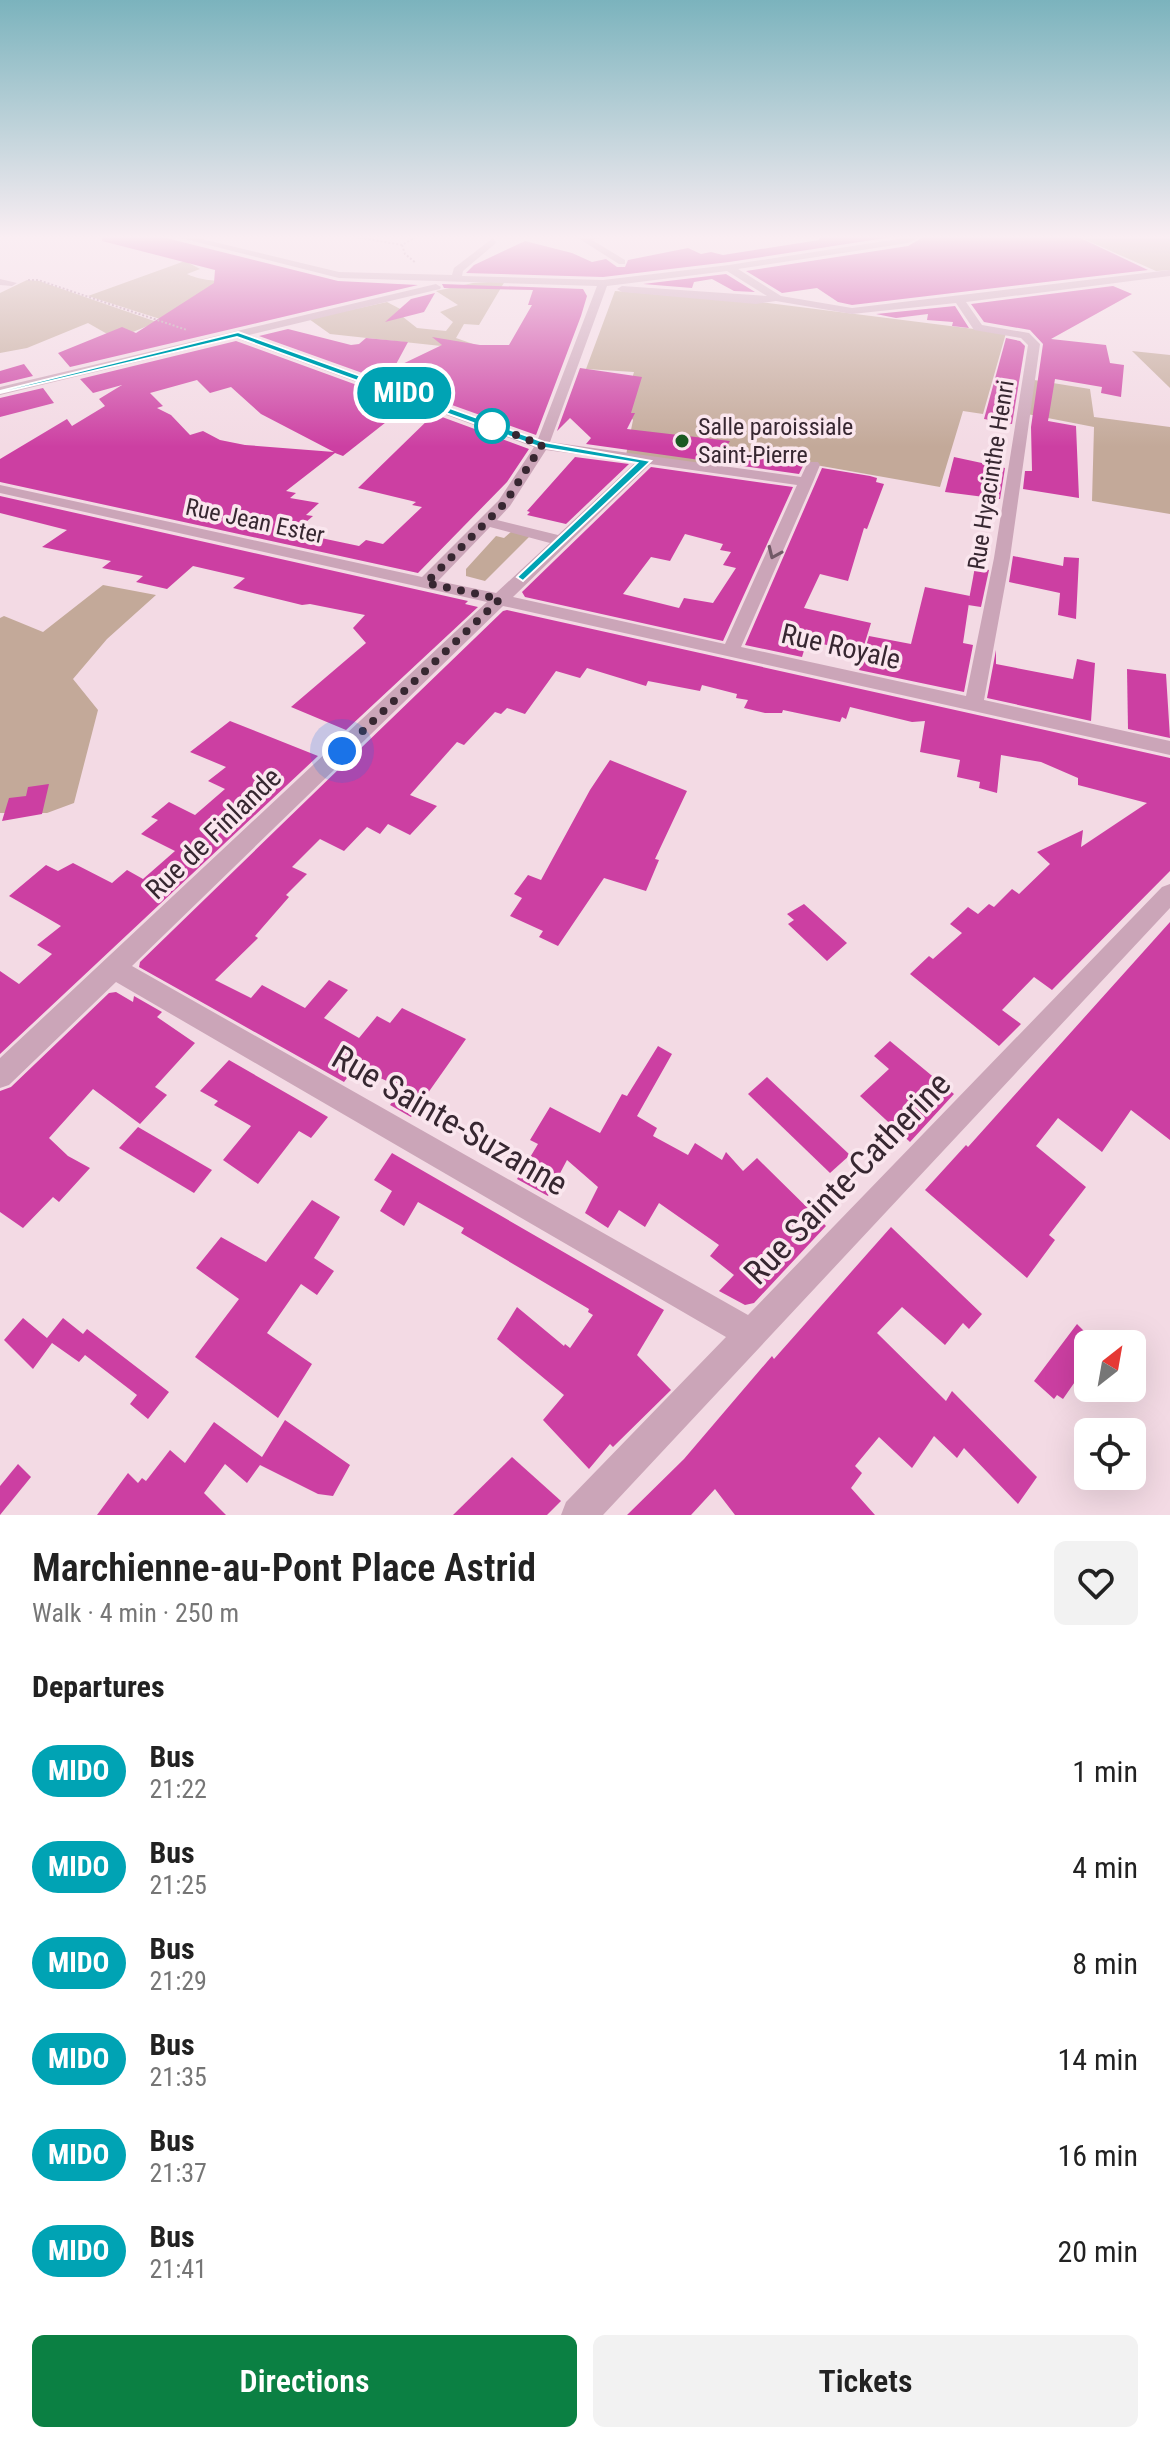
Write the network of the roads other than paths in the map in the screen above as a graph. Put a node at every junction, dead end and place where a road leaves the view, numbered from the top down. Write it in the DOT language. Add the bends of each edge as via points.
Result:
graph roads {
  1 [pos="358,306"];
  2 [pos="594,306"];
  3 [pos="829,306"];
  4 [pos="910,306"];
  5 [pos="963,306"];
  6 [pos="238,335"];
  7 [pos="0,391"];
  8 [pos="542,445"];
  9 [pos="645,461"];
  10 [pos="813,465"];
  11 [pos="806,482"];
  12 [pos="0,489"];
  13 [pos="487,522"];
  14 [pos="562,541"];
  15 [pos="426,583"];
  16 [pos="500,599"];
  17 [pos="731,650"];
  18 [pos="974,704"];
  19 [pos="1170,748"];
  20 [pos="1170,893"];
  21 [pos="115,969"];
  22 [pos="0,1076"];
  23 [pos="749,1333"];
  24 [pos="579,1515"];
  1 -- 6 [label="street"];
  2 -- 8 [label="street"];
  3 -- 4 [label="street" via="865,311"];
  5 -- 18 [label="street, Rue Hyacinthe Henri" via="978,328 1025,335 1034,344"];
  6 -- 7 [label="street"];
  6 -- 8 [label="street"];
  8 -- 9 [label="street"];
  8 -- 13 [label="street"];
  9 -- 11 [label="street"];
  9 -- 14 [label="street, Rue de Finlande"];
  10 -- 11 [label="street"];
  11 -- 17 [label="street, one-way"];
  12 -- 15 [label="street, Rue Jean Ester"];
  13 -- 14 [label="street"];
  13 -- 15 [label="street"];
  14 -- 16 [label="street, Rue de Finlande"];
  15 -- 16 [label="street, Rue Jean Ester"];
  16 -- 17 [label="street, Rue Royale"];
  16 -- 21 [label="street, Rue de Finlande"];
  17 -- 18 [label="street, Rue Royale"];
  18 -- 19 [label="street, Rue Royale"];
  20 -- 23 [label="street, Rue Sainte-Catherine"];
  21 -- 22 [label="street, Rue de Finlande"];
  21 -- 23 [label="street, Rue Sainte-Suzanne"];
  23 -- 24 [label="street, Rue Sainte-Catherine"];
}
